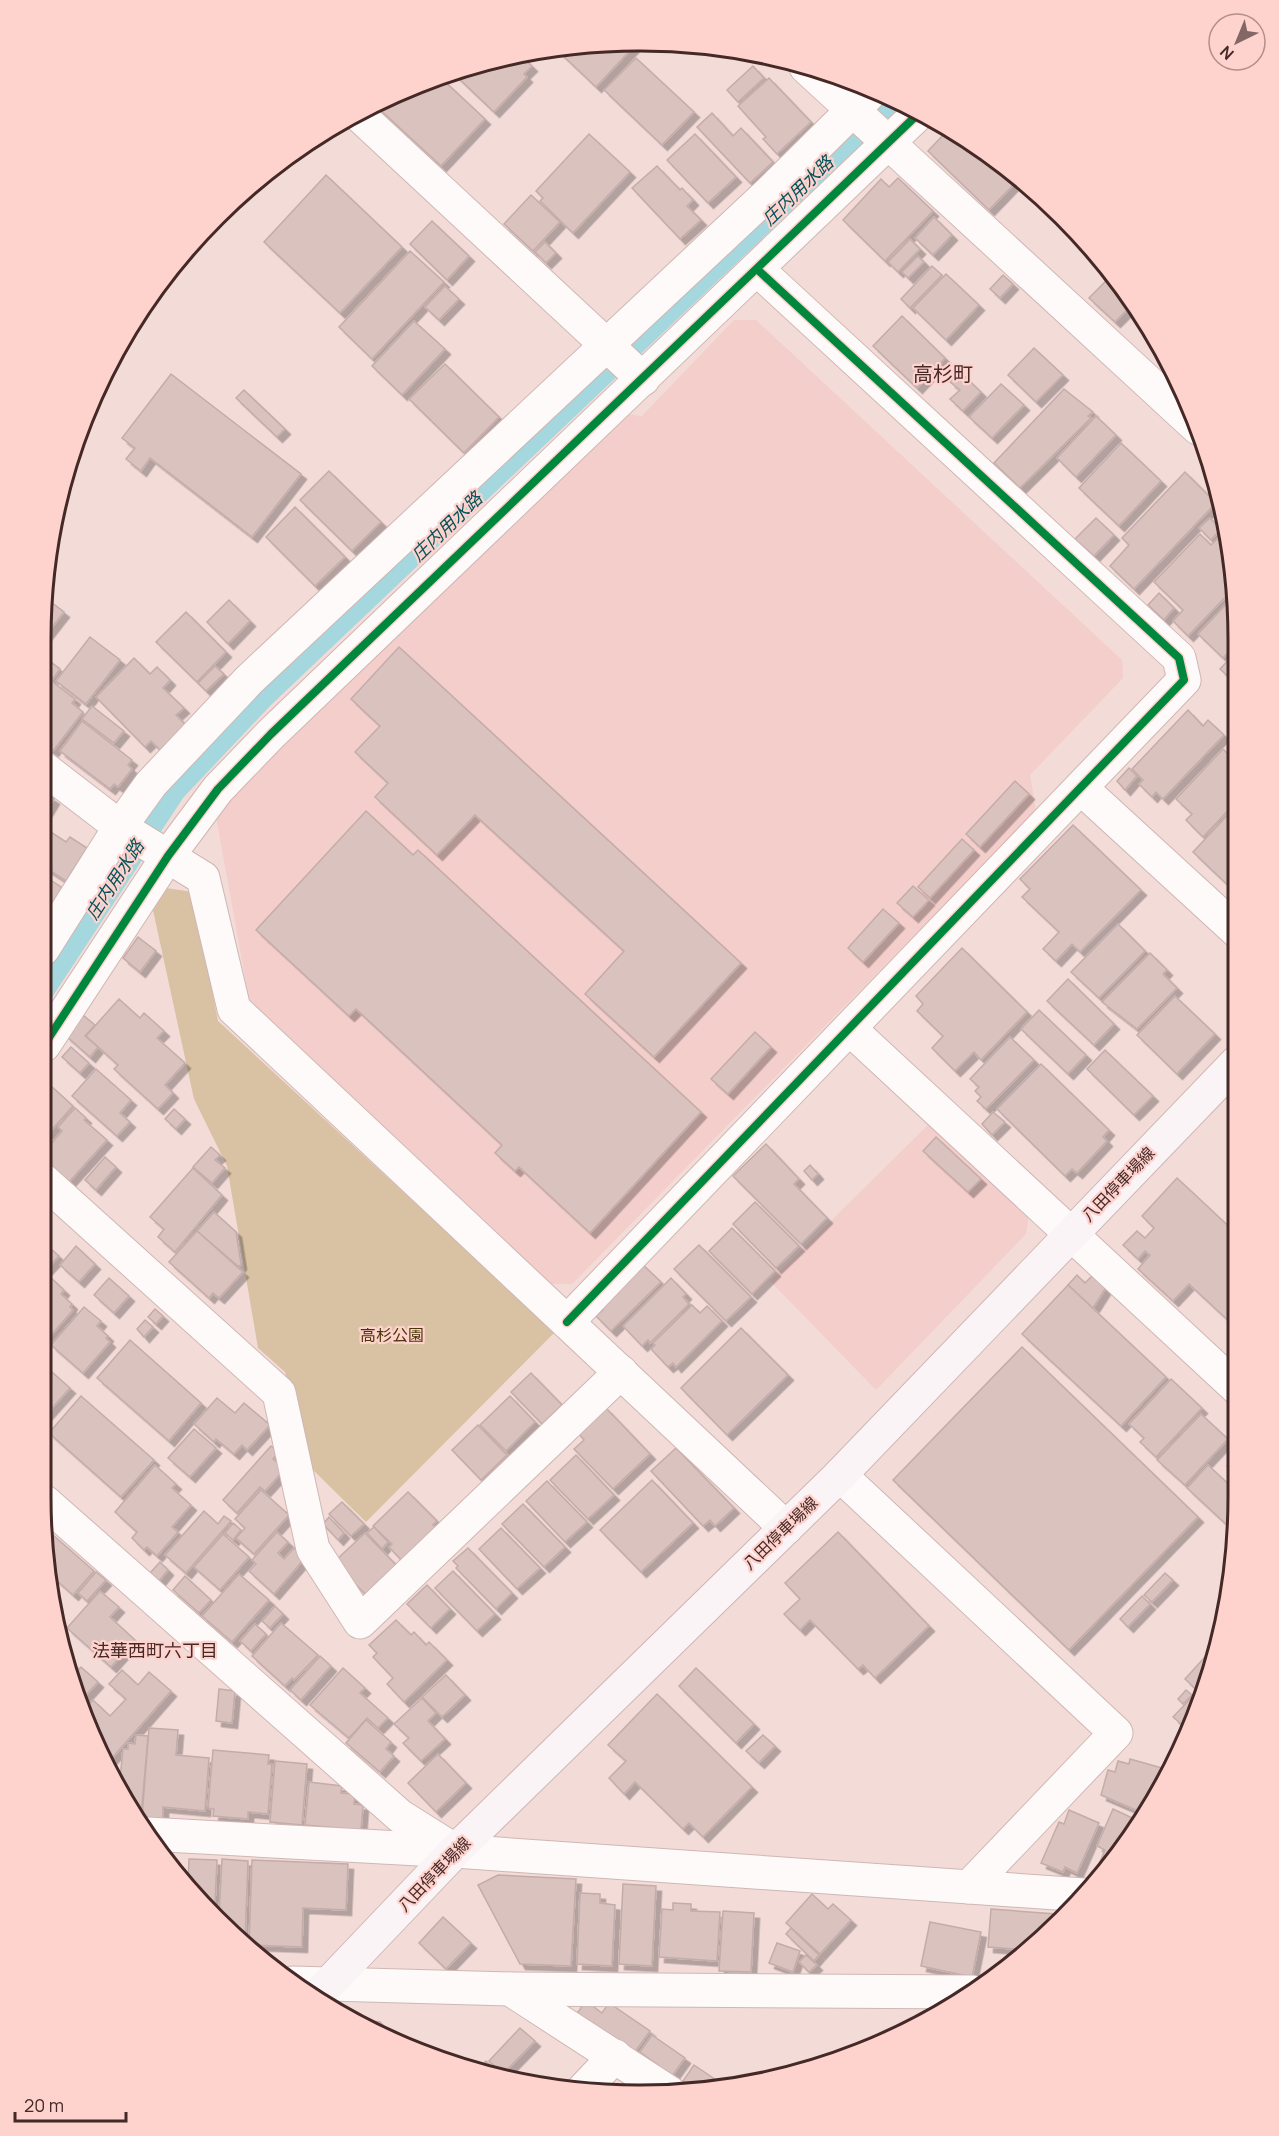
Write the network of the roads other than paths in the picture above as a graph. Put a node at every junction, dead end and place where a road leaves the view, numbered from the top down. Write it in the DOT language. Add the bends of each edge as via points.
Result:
graph roads {
  1 [pos="823,80"];
  2 [pos="905,115"];
  3 [pos="871,118"];
  4 [pos="364,120"];
  5 [pos="758,270"];
  6 [pos="623,361"];
  7 [pos="1183,414"];
  8 [pos="51,774"];
  9 [pos="1081,788"];
  10 [pos="143,841"];
  11 [pos="1228,923"];
  12 [pos="51,940"];
  13 [pos="850,1029"];
  14 [pos="51,1031"];
  15 [pos="1228,1071"];
  16 [pos="51,1187"];
  17 [pos="1071,1233"];
  18 [pos="567,1322"];
  19 [pos="621,1372"];
  20 [pos="1228,1380"];
  21 [pos="840,1475"];
  22 [pos="51,1508"];
  23 [pos="786,1528"];
  24 [pos="158,1835"];
  25 [pos="455,1851"];
  26 [pos="969,1887"];
  27 [pos="1073,1894"];
  28 [pos="510,1989"];
  29 [pos="322,1990"];
  30 [pos="957,1992"];
  31 [pos="615,2056"];
  32 [pos="590,2083"];
  33 [pos="656,2085"];
  1 -- 3 [label="street"];
  2 -- 3 [label="street"];
  3 -- 5 [label="street"];
  3 -- 6 [label="street" via="770,192"];
  3 -- 7 [label="street"];
  4 -- 6 [label="street"];
  5 -- 6 [label="street"];
  5 -- 9 [label="street" via="1179,658 1184,680"];
  6 -- 10 [label="street" via="218,789"];
  6 -- 10 [label="street" via="249,680 151,784"];
  8 -- 10 [label="street"];
  9 -- 11 [label="street"];
  9 -- 13 [label="street"];
  10 -- 12 [label="street"];
  10 -- 14 [label="street"];
  10 -- 18 [label="street" via="203,878 234,1009"];
  13 -- 17 [label="street"];
  13 -- 18 [label="street"];
  15 -- 17 [label="main road, 八田停車場線"];
  16 -- 19 [label="street" via="279,1393 313,1549 360,1622"];
  17 -- 20 [label="street"];
  17 -- 21 [label="main road, 八田停車場線"];
  18 -- 19 [label="street"];
  19 -- 23 [label="street"];
  21 -- 23 [label="main road, 八田停車場線"];
  21 -- 26 [label="street" via="1116,1733"];
  22 -- 25 [label="street" via="400,1816"];
  23 -- 25 [label="main road, 八田停車場線"];
  24 -- 25 [label="street"];
  25 -- 26 [label="street"];
  25 -- 29 [label="main road, 八田停車場線"];
  26 -- 27 [label="street"];
  28 -- 29 [label="street"];
  28 -- 30 [label="street"];
  28 -- 31 [label="street"];
  31 -- 32 [label="street"];
  31 -- 33 [label="street"];
}
